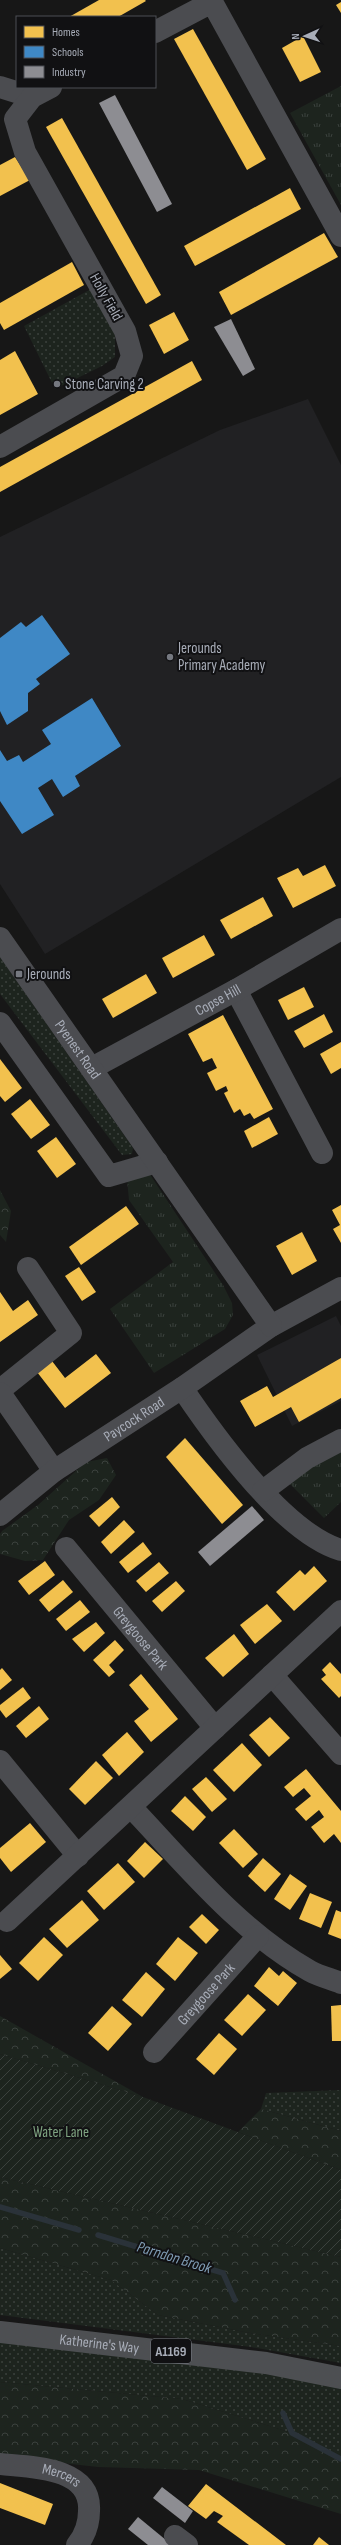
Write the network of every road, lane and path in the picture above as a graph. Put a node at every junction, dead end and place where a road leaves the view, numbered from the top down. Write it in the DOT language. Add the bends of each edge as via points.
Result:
graph roads {
  1 [pos="214,1"];
  2 [pos="156,31"];
  3 [pos="0,88"];
  4 [pos="42,92"];
  5 [pos="341,236"];
  6 [pos="0,447"];
  7 [pos="341,929"];
  8 [pos="0,938"];
  9 [pos="236,990"];
  10 [pos="0,1023"];
  11 [pos="92,1068"];
  12 [pos="322,1153"];
  13 [pos="157,1162"];
  14 [pos="28,1268"];
  15 [pos="341,1288"];
  16 [pos="271,1326"];
  17 [pos="182,1388"];
  18 [pos="0,1390"];
  19 [pos="0,1393"];
  20 [pos="341,1440"];
  21 [pos="54,1471"];
  22 [pos="263,1491"];
  23 [pos="0,1515"];
  24 [pos="66,1548"];
  25 [pos="341,1550"];
  26 [pos="341,1611"];
  27 [pos="272,1675"];
  28 [pos="215,1728"];
  29 [pos="341,1754"];
  30 [pos="0,1761"];
  31 [pos="131,1807"];
  32 [pos="78,1856"];
  33 [pos="7,1921"];
  34 [pos="258,1936"];
  35 [pos="341,1983"];
  36 [pos="154,2052"];
  37 [pos="0,2332"];
  38 [pos="341,2378"];
  39 [pos="0,2464"];
  40 [pos="77,2545"];
  1 -- 2 [label="street"];
  1 -- 5 [label="street"];
  3 -- 4 [label="street, Holly Field"];
  4 -- 6 [label="street, Holly Field" via="14,119 25,152 125,332 132,356 124,376"];
  7 -- 9 [label="street, Copse Hill"];
  8 -- 11 [label="street, Pyenest Road"];
  9 -- 11 [label="street, Copse Hill"];
  9 -- 12 [label="street"];
  10 -- 13 [label="street" via="109,1176"];
  11 -- 13 [label="street, Pyenest Road"];
  13 -- 16 [label="street, Pyenest Road"];
  14 -- 18 [label="street" via="72,1333"];
  15 -- 16 [label="street, Paycock Road"];
  16 -- 17 [label="street, Paycock Road"];
  17 -- 21 [label="street, Paycock Road"];
  17 -- 22 [label="street"];
  19 -- 21 [label="street"];
  20 -- 22 [label="street" via="307,1458"];
  21 -- 23 [label="street, Paycock Road"];
  22 -- 25 [label="street" via="298,1526 326,1546"];
  24 -- 28 [label="street, Greygoose Park"];
  26 -- 27 [label="street"];
  27 -- 28 [label="street"];
  27 -- 29 [label="street"];
  28 -- 31 [label="street"];
  30 -- 32 [label="street"];
  31 -- 32 [label="street"];
  31 -- 34 [label="street"];
  32 -- 33 [label="street"];
  34 -- 35 [label="street" via="310,1971"];
  34 -- 36 [label="street, Greygoose Park"];
  37 -- 38 [label="main road, Katherine's Way / A1169" via="266,2363"];
  39 -- 40 [label="street, Mercers" via="51,2470 69,2476 84,2490 90,2507 88,2526"];
}
